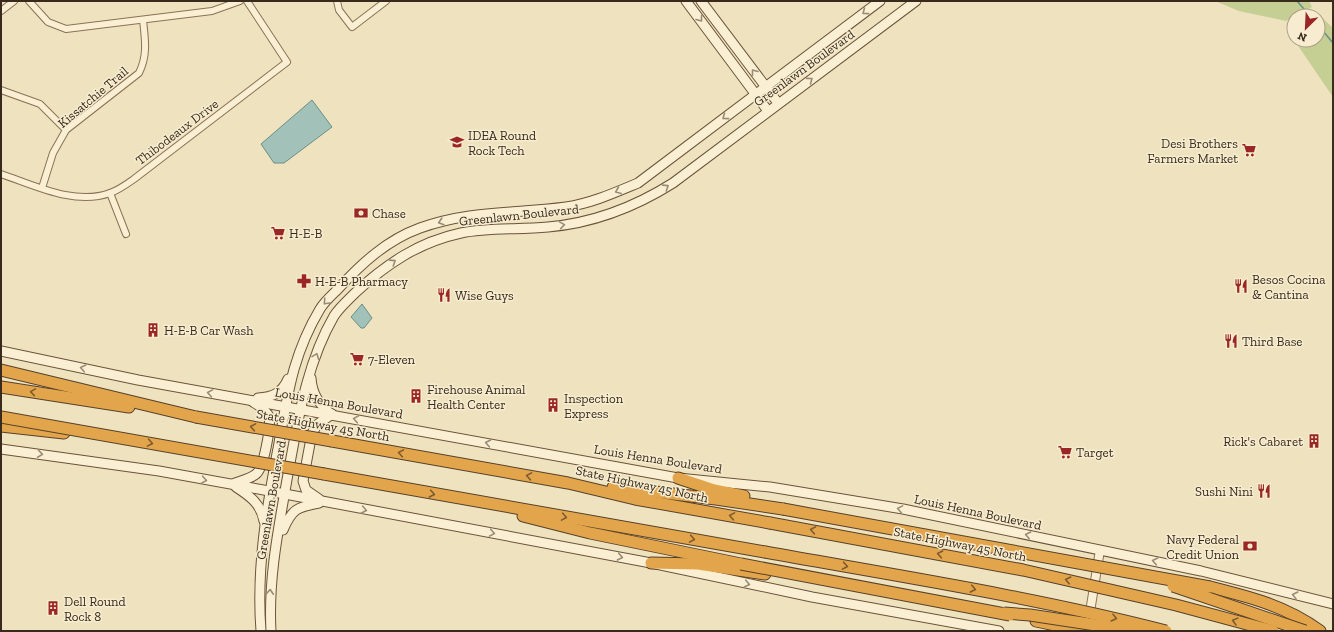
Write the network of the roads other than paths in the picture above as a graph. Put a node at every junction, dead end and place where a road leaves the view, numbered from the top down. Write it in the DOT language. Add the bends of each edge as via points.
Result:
graph roads {
  1 [pos="14,1"];
  2 [pos="29,1"];
  3 [pos="240,1"];
  4 [pos="247,1"];
  5 [pos="337,1"];
  6 [pos="386,1"];
  7 [pos="686,1"];
  8 [pos="701,1"];
  9 [pos="880,1"];
  10 [pos="916,1"];
  11 [pos="1,11"];
  12 [pos="143,20"];
  13 [pos="765,86"];
  14 [pos="1,90"];
  15 [pos="756,94"];
  16 [pos="778,103"];
  17 [pos="768,110"];
  18 [pos="66,130"];
  19 [pos="1,174"];
  20 [pos="42,188"];
  21 [pos="110,193"];
  22 [pos="521,210"];
  23 [pos="523,227"];
  24 [pos="126,234"];
  25 [pos="1,351"];
  26 [pos="294,367"];
  27 [pos="4,371"];
  28 [pos="310,371"];
  29 [pos="2,387"];
  30 [pos="249,399"];
  31 [pos="286,406"];
  32 [pos="301,409"];
  33 [pos="332,414"];
  34 [pos="1,418"];
  35 [pos="196,418"];
  36 [pos="1,426"];
  37 [pos="124,439"];
  38 [pos="1,448"];
  39 [pos="678,478"];
  40 [pos="568,483"];
  41 [pos="232,484"];
  42 [pos="270,491"];
  43 [pos="285,494"];
  44 [pos="326,502"];
  45 [pos="484,504"];
  46 [pos="264,524"];
  47 [pos="277,542"];
  48 [pos="1100,550"];
  49 [pos="651,563"];
  50 [pos="260,592"];
  51 [pos="1333,604"];
  52 [pos="270,611"];
  53 [pos="261,631"];
  54 [pos="271,631"];
  55 [pos="999,631"];
  56 [pos="1085,631"];
  57 [pos="1135,631"];
  58 [pos="1166,631"];
  59 [pos="1273,631"];
  60 [pos="1305,631"];
  61 [pos="1320,631"];
  1 -- 11 [label="street"];
  2 -- 12 [label="street" via="48,22 66,29"];
  3 -- 12 [label="street" via="212,11"];
  4 -- 21 [label="street, Thibodeaux Drive" via="287,62 134,179"];
  5 -- 6 [label="street" via="339,10 352,27"];
  7 -- 15 [label="main road, one-way"];
  13 -- 8 [label="main road, one-way"];
  9 -- 13 [label="main road, Greenlawn Boulevard, one-way"];
  16 -- 10 [label="main road, Greenlawn Boulevard, one-way"];
  12 -- 18 [label="street, Kissatchie Trail" via="146,49 139,73"];
  13 -- 15 [label="main road, Greenlawn Boulevard"];
  13 -- 16 [label="main road"];
  14 -- 18 [label="street" via="40,104"];
  15 -- 17 [label="main road"];
  15 -- 22 [label="main road, Greenlawn Boulevard, one-way" via="638,183 596,201 566,207"];
  16 -- 17 [label="main road, Greenlawn Boulevard"];
  23 -- 17 [label="main road, Greenlawn Boulevard, one-way" via="548,227 588,221 643,201 673,183"];
  18 -- 20 [label="street, Kissatchie Trail" via="53,153"];
  19 -- 20 [label="street, Thibodeaux Drive"];
  20 -- 21 [label="street, Thibodeaux Drive" via="74,196"];
  21 -- 24 [label="street"];
  22 -- 23 [label="main road"];
  22 -- 26 [label="main road, Greenlawn Boulevard, one-way" via="453,218 419,228 386,245 362,263 321,307 303,340"];
  28 -- 23 [label="main road, Greenlawn Boulevard, one-way" via="335,315 372,277 391,263 419,247 460,233"];
  30 -- 25 [label="main road, Louis Henna Boulevard, one-way" via="138,380"];
  26 -- 30 [label="main road" via="284,388 276,395"];
  26 -- 31 [label="main road, Greenlawn Boulevard"];
  27 -- 35 [label="highway"];
  28 -- 32 [label="main road, Greenlawn Boulevard"];
  28 -- 33 [label="main road" via="311,388 316,398 322,407"];
  35 -- 29 [label="highway, State Highway 45 North, one-way"];
  30 -- 31 [label="main road, Louis Henna Boulevard"];
  30 -- 41 [label="main road" via="269,415 268,433 261,466 256,474"];
  31 -- 32 [label="main road, Louis Henna Boulevard"];
  31 -- 42 [label="main road, Greenlawn Boulevard"];
  32 -- 33 [label="main road, Louis Henna Boulevard"];
  32 -- 43 [label="main road, Greenlawn Boulevard"];
  39 -- 33 [label="main road, Louis Henna Boulevard, one-way"];
  33 -- 44 [label="main road" via="312,432 303,481 306,490"];
  34 -- 37 [label="highway, bridge"];
  40 -- 35 [label="highway, State Highway 45 North, one-way, bridge"];
  36 -- 37 [label="highway, bridge"];
  37 -- 45 [label="highway, one-way, bridge"];
  38 -- 41 [label="main road, one-way"];
  48 -- 39 [label="main road, Louis Henna Boulevard, one-way" via="902,509 770,487"];
  39 -- 60 [label="highway, bridge" via="714,490 959,538 1154,580"];
  59 -- 40 [label="highway, State Highway 45 North, one-way, bridge" via="1176,605 1023,570 635,499"];
  40 -- 61 [label="highway, bridge" via="783,509 1210,587 1262,600 1285,610"];
  41 -- 42 [label="main road"];
  41 -- 46 [label="main road" via="256,502"];
  42 -- 43 [label="main road"];
  42 -- 46 [label="main road, Greenlawn Boulevard"];
  43 -- 44 [label="main road"];
  43 -- 47 [label="main road, Greenlawn Boulevard"];
  44 -- 47 [label="main road" via="295,509 288,517"];
  44 -- 49 [label="main road, one-way"];
  45 -- 56 [label="highway, bridge" via="547,524"];
  45 -- 58 [label="highway, one-way, bridge" via="1042,602"];
  46 -- 50 [label="main road, Greenlawn Boulevard"];
  52 -- 47 [label="main road, Greenlawn Boulevard, one-way" via="271,578"];
  51 -- 48 [label="main road, Louis Henna Boulevard, one-way" via="1201,571"];
  48 -- 56 [label="street"];
  49 -- 55 [label="main road, one-way" via="812,597"];
  49 -- 57 [label="highway, bridge" via="698,564 822,583 947,609 1030,615"];
  50 -- 52 [label="main road" via="264,607"];
  50 -- 53 [label="main road, Greenlawn Boulevard"];
  52 -- 54 [label="main road, Greenlawn Boulevard"];
}
